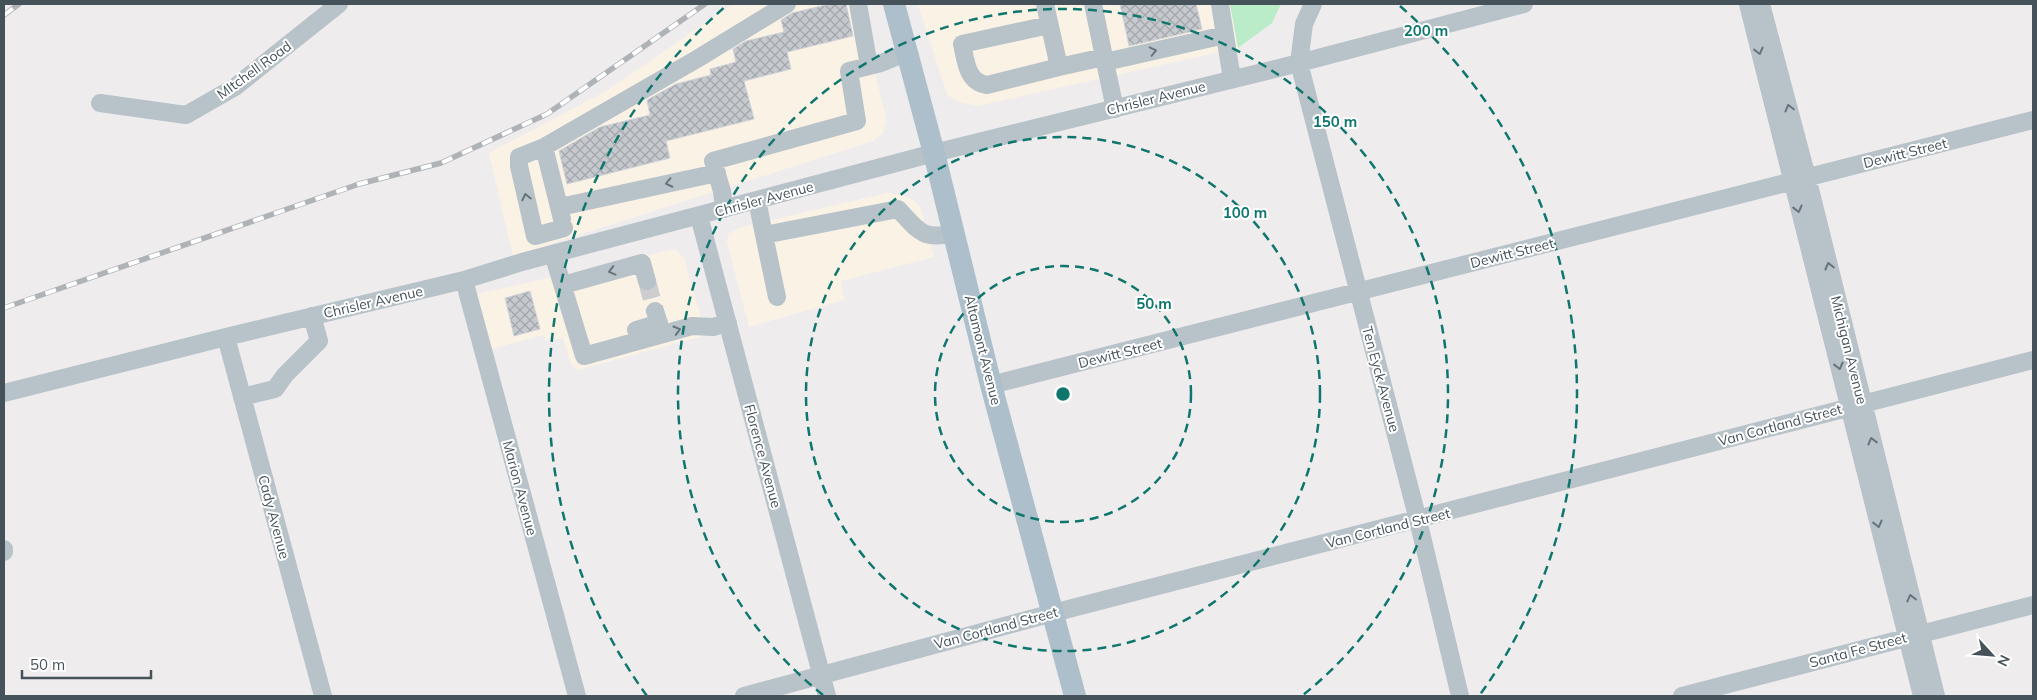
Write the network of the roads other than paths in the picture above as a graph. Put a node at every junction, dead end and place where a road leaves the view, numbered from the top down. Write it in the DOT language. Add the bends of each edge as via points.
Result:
graph roads {
  1 [pos="339,4"];
  2 [pos="787,4"];
  3 [pos="858,4"];
  4 [pos="894,4"];
  5 [pos="1045,4"];
  6 [pos="1093,4"];
  7 [pos="1220,4"];
  8 [pos="1314,4"];
  9 [pos="1524,4"];
  10 [pos="1748,4"];
  11 [pos="1761,4"];
  12 [pos="1049,25"];
  13 [pos="1225,35"];
  14 [pos="906,53"];
  15 [pos="1105,59"];
  16 [pos="1299,63"];
  17 [pos="870,66"];
  18 [pos="1059,67"];
  19 [pos="1232,80"];
  20 [pos="100,103"];
  21 [pos="1115,108"];
  22 [pos="2033,120"];
  23 [pos="544,147"];
  24 [pos="934,153"];
  25 [pos="717,173"];
  26 [pos="1799,179"];
  27 [pos="757,200"];
  28 [pos="560,207"];
  29 [pos="724,209"];
  30 [pos="699,216"];
  31 [pos="564,228"];
  32 [pos="954,233"];
  33 [pos="764,235"];
  34 [pos="561,252"];
  35 [pos="464,280"];
  36 [pos="647,281"];
  37 [pos="565,292"];
  38 [pos="1358,292"];
  39 [pos="778,297"];
  40 [pos="655,311"];
  41 [pos="312,316"];
  42 [pos="728,323"];
  43 [pos="226,337"];
  44 [pos="2033,360"];
  45 [pos="991,385"];
  46 [pos="4,393"];
  47 [pos="242,397"];
  48 [pos="1856,405"];
  49 [pos="1418,520"];
  50 [pos="2033,606"];
  51 [pos="1053,613"];
  52 [pos="1914,636"];
  53 [pos="821,674"];
  54 [pos="323,696"];
  55 [pos="577,696"];
  56 [pos="744,696"];
  57 [pos="827,696"];
  58 [pos="1075,696"];
  59 [pos="1460,696"];
  60 [pos="1682,696"];
  61 [pos="1922,696"];
  62 [pos="1936,696"];
  1 -- 20 [label="street, MItchell Road" via="235,87 186,115"];
  2 -- 23 [label="street"];
  3 -- 17 [label="street"];
  4 -- 14 [label="main road, Altamont Avenue"];
  5 -- 12 [label="street"];
  6 -- 15 [label="street"];
  7 -- 13 [label="street"];
  8 -- 16 [label="street" via="1304,24"];
  9 -- 16 [label="street, Chrisler Avenue"];
  10 -- 26 [label="street, Michigan Avenue, one-way"];
  26 -- 11 [label="street, Michigan Avenue, one-way"];
  12 -- 18 [label="street"];
  12 -- 18 [label="street" via="962,44 969,74 978,83 987,85"];
  15 -- 13 [label="street, one-way"];
  13 -- 19 [label="street"];
  14 -- 17 [label="street"];
  14 -- 24 [label="main road, Altamont Avenue"];
  15 -- 18 [label="street"];
  15 -- 21 [label="street"];
  16 -- 19 [label="street, Chrisler Avenue"];
  16 -- 38 [label="street, Ten Eyck Avenue"];
  17 -- 25 [label="street" via="849,71 857,121 713,161"];
  19 -- 21 [label="street, Chrisler Avenue"];
  21 -- 24 [label="street, Chrisler Avenue"];
  22 -- 26 [label="street, Dewitt Street"];
  23 -- 28 [label="street"];
  31 -- 23 [label="street, one-way" via="535,236 518,166 519,157"];
  24 -- 27 [label="street, Chrisler Avenue"];
  24 -- 32 [label="main road, Altamont Avenue"];
  25 -- 28 [label="street, one-way"];
  25 -- 29 [label="street"];
  26 -- 38 [label="street, Dewitt Street"];
  26 -- 48 [label="street, Michigan Avenue"];
  27 -- 29 [label="street, Chrisler Avenue"];
  27 -- 33 [label="street"];
  28 -- 31 [label="street"];
  29 -- 30 [label="street, Chrisler Avenue"];
  30 -- 34 [label="street, Chrisler Avenue"];
  30 -- 42 [label="street, Florence Avenue"];
  31 -- 34 [label="street"];
  32 -- 33 [label="street" via="938,237 920,232 898,209"];
  32 -- 45 [label="main road, Altamont Avenue"];
  33 -- 39 [label="street"];
  34 -- 35 [label="street, Chrisler Avenue"];
  34 -- 37 [label="street"];
  35 -- 41 [label="street, Chrisler Avenue"];
  35 -- 55 [label="street, Marion Avenue"];
  36 -- 37 [label="street, one-way" via="642,264"];
  37 -- 40 [label="street" via="581,306 592,343 658,324"];
  37 -- 42 [label="street, one-way" via="584,356 692,326 713,327"];
  38 -- 45 [label="street, Dewitt Street"];
  38 -- 49 [label="street, Ten Eyck Avenue"];
  41 -- 43 [label="street, Chrisler Avenue"];
  41 -- 47 [label="street" via="320,341 275,389"];
  42 -- 53 [label="street, Florence Avenue"];
  43 -- 46 [label="street, Chrisler Avenue"];
  43 -- 47 [label="street, Cady Avenue"];
  44 -- 48 [label="street, Van Cortland Street"];
  45 -- 51 [label="main road, Altamont Avenue"];
  47 -- 54 [label="street, Cady Avenue"];
  48 -- 49 [label="street, Van Cortland Street"];
  48 -- 52 [label="street, Michigan Avenue"];
  49 -- 51 [label="street, Van Cortland Street"];
  49 -- 59 [label="street, Ten Eyck Avenue"];
  50 -- 52 [label="street, Santa Fe Street"];
  51 -- 53 [label="street, Van Cortland Street"];
  51 -- 58 [label="main road, Altamont Avenue"];
  52 -- 60 [label="street, Santa Fe Street"];
  52 -- 61 [label="street, Michigan Avenue"];
  52 -- 62 [label="street, Michigan Avenue"];
  53 -- 56 [label="street, Van Cortland Street"];
  53 -- 57 [label="street, Florence Avenue"];
}
